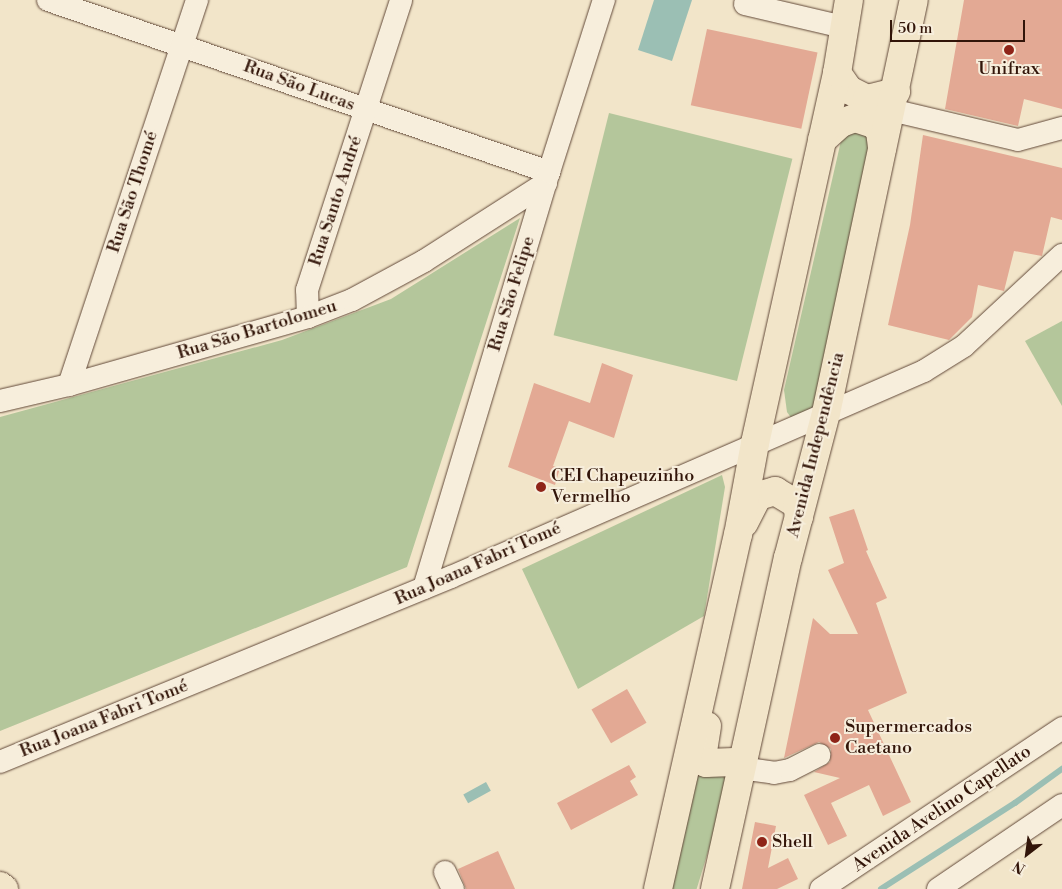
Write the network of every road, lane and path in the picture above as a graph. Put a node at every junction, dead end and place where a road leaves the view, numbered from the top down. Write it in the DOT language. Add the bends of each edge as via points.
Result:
graph roads {
  1 [pos="48,0"];
  2 [pos="197,0"];
  3 [pos="401,0"];
  4 [pos="604,0"];
  5 [pos="849,0"];
  6 [pos="914,0"];
  7 [pos="745,4"];
  8 [pos="844,27"];
  9 [pos="183,44"];
  10 [pos="837,73"];
  11 [pos="894,101"];
  12 [pos="365,110"];
  13 [pos="1062,128"];
  14 [pos="822,140"];
  15 [pos="882,148"];
  16 [pos="547,178"];
  17 [pos="1062,255"];
  18 [pos="308,317"];
  19 [pos="69,385"];
  20 [pos="0,401"];
  21 [pos="826,413"];
  22 [pos="755,443"];
  23 [pos="799,517"];
  24 [pos="738,534"];
  25 [pos="424,588"];
  26 [pos="706,680"];
  27 [pos="1062,728"];
  28 [pos="819,755"];
  29 [pos="0,762"];
  30 [pos="741,765"];
  31 [pos="1062,806"];
  32 [pos="0,886"];
  33 [pos="4,889"];
  34 [pos="658,889"];
  35 [pos="715,889"];
  36 [pos="822,889"];
  37 [pos="938,889"];
  1 -- 9 [label="street, Rua São Lucas"];
  2 -- 9 [label="street, Rua São Thomé"];
  3 -- 12 [label="street, Rua Santo André"];
  4 -- 16 [label="street, Rua São Felipe"];
  5 -- 8 [label="main road"];
  6 -- 11 [label="main road, Avenida Independência"];
  7 -- 8 [label="street"];
  8 -- 10 [label="main road"];
  9 -- 12 [label="street, Rua São Lucas"];
  9 -- 19 [label="street, Rua São Thomé"];
  10 -- 11 [label="main road" via="850,90 868,99"];
  10 -- 14 [label="main road"];
  11 -- 13 [label="street" via="1018,140"];
  11 -- 15 [label="main road, Avenida Independência"];
  12 -- 16 [label="street, Rua São Lucas"];
  12 -- 18 [label="street, Rua Santo André" via="307,290"];
  14 -- 15 [label="main road" via="841,123 855,118 874,124 880,131"];
  14 -- 22 [label="main road"];
  15 -- 21 [label="main road, Avenida Independência"];
  16 -- 18 [label="street, Rua São Bartolomeu" via="424,261 352,300"];
  16 -- 25 [label="street, Rua São Felipe"];
  17 -- 21 [label="street, Rua Joana Fabri Tomé" via="945,360"];
  18 -- 19 [label="street, Rua São Bartolomeu"];
  19 -- 20 [label="street, Rua São Bartolomeu"];
  21 -- 22 [label="street, Rua Joana Fabri Tomé"];
  21 -- 23 [label="main road, Avenida Independência"];
  22 -- 24 [label="main road"];
  22 -- 25 [label="street, Rua Joana Fabri Tomé"];
  23 -- 24 [label="main road" via="797,504 775,491 758,496"];
  23 -- 30 [label="main road, Avenida Independência"];
  24 -- 26 [label="main road"];
  25 -- 29 [label="street, Rua Joana Fabri Tomé"];
  26 -- 30 [label="main road" via="708,723 702,756 714,765"];
  26 -- 34 [label="main road"];
  27 -- 36 [label="street, Avenida Avelino Capellato"];
  28 -- 30 [label="street" via="790,770 774,773"];
  30 -- 35 [label="main road, Avenida Independência"];
  31 -- 37 [label="street"];
  32 -- 33 [label="main road"];
}
